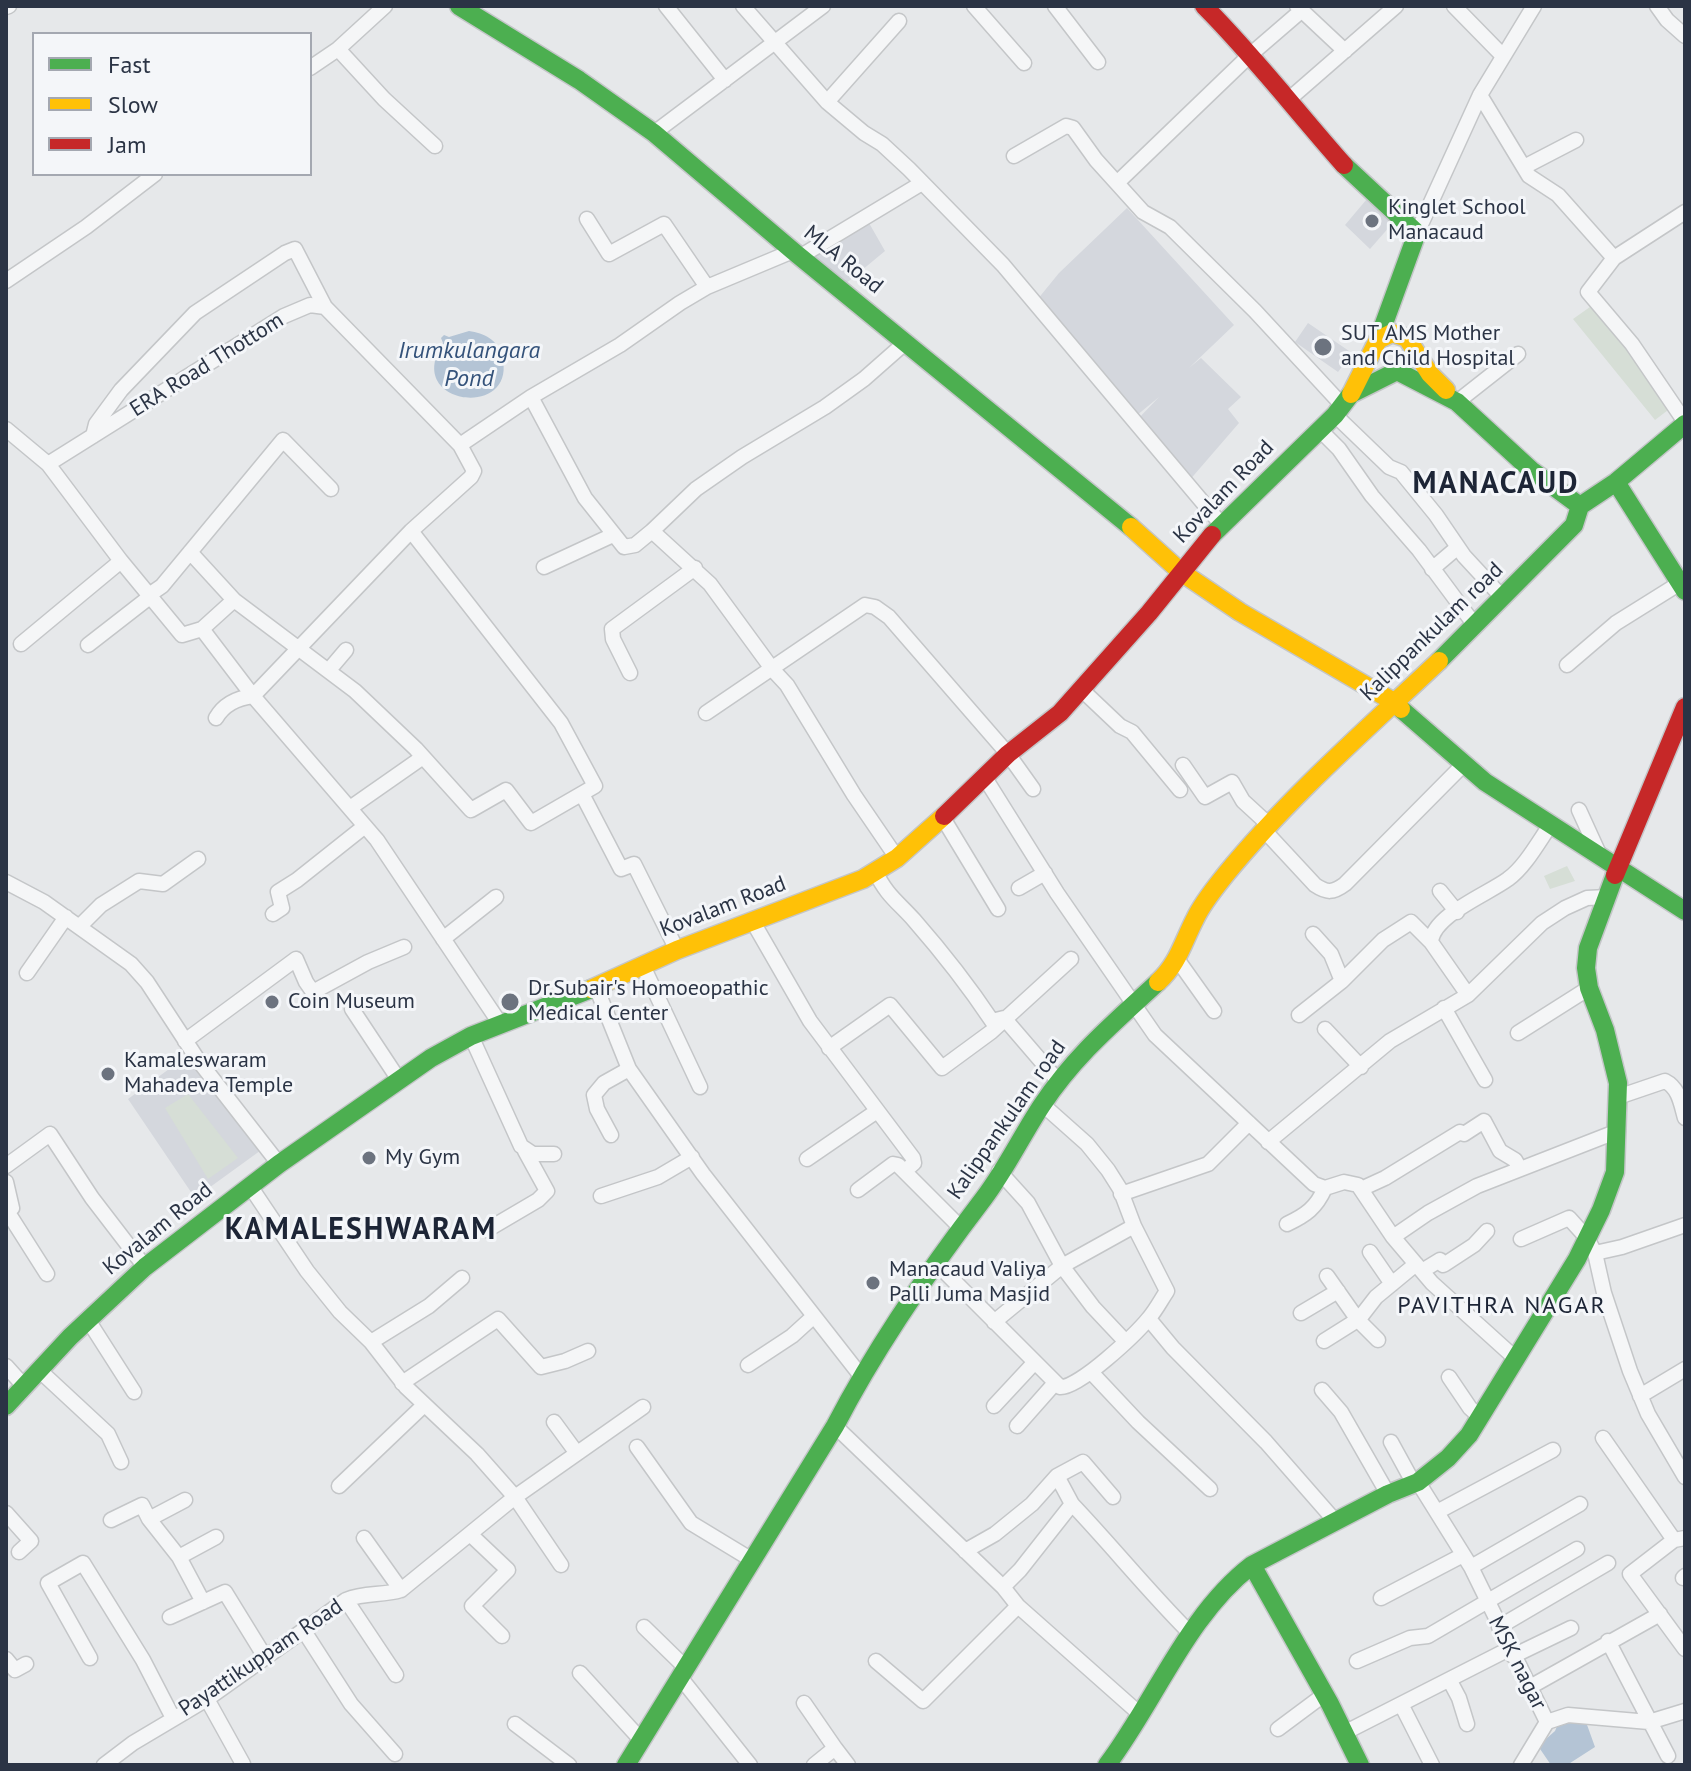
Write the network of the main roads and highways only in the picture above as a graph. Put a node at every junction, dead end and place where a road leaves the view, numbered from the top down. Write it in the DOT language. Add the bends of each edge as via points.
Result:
graph roads {
  1 [pos="1204,6"];
  2 [pos="471,8"];
  3 [pos="1390,308"];
  4 [pos="1376,344"];
  5 [pos="1410,345"];
  6 [pos="1396,373"];
  7 [pos="1457,402"];
  8 [pos="1343,405"];
  9 [pos="1685,423"];
  10 [pos="1616,482"];
  11 [pos="1580,506"];
  12 [pos="1181,572"];
  13 [pos="1682,587"];
  14 [pos="1394,702"];
  15 [pos="1685,707"];
  16 [pos="1618,869"];
  17 [pos="1685,911"];
  18 [pos="6,1406"];
  19 [pos="1252,1565"];
  20 [pos="626,1765"];
  21 [pos="1107,1765"];
  22 [pos="1360,1765"];
  1 -- 3 [label="main road" via="1357,180 1417,233"];
  2 -- 12 [label="main road, MLA Road" via="654,133"];
  3 -- 4 [label="main road"];
  3 -- 5 [label="main road"];
  4 -- 5 [label="main road" via="1392,333"];
  4 -- 6 [label="main road" via="1378,365"];
  4 -- 8 [label="main road"];
  5 -- 6 [label="main road" via="1410,364"];
  5 -- 7 [label="main road"];
  6 -- 7 [label="main road"];
  6 -- 8 [label="main road, Kovalam Road"];
  7 -- 11 [label="main road" via="1531,470"];
  8 -- 12 [label="main road, Kovalam Road" via="1221,524"];
  9 -- 10 [label="main road"];
  10 -- 11 [label="main road"];
  10 -- 13 [label="main road"];
  11 -- 14 [label="main road, Kalippankulam road" via="1574,525"];
  12 -- 14 [label="main road, MLA Road"];
  12 -- 18 [label="main road, Kovalam Road" via="1060,713 897,858 863,879 677,950 471,1036 431,1058 279,1164 145,1267"];
  14 -- 16 [label="main road, MLA Road" via="1485,782"];
  14 -- 20 [label="main road, Kalippankulam road" via="1266,827 1212,891 1168,973 1080,1053 1042,1104 986,1196 861,1376"];
  15 -- 16 [label="main road"];
  16 -- 17 [label="main road, MLA Road"];
  16 -- 19 [label="main road" via="1588,948 1586,968 1612,1053 1618,1097 1615,1172 1591,1245 1577,1259 1469,1435 1448,1458 1416,1483"];
  19 -- 21 [label="main road" via="1223,1588 1189,1632"];
  19 -- 22 [label="main road"];
}
